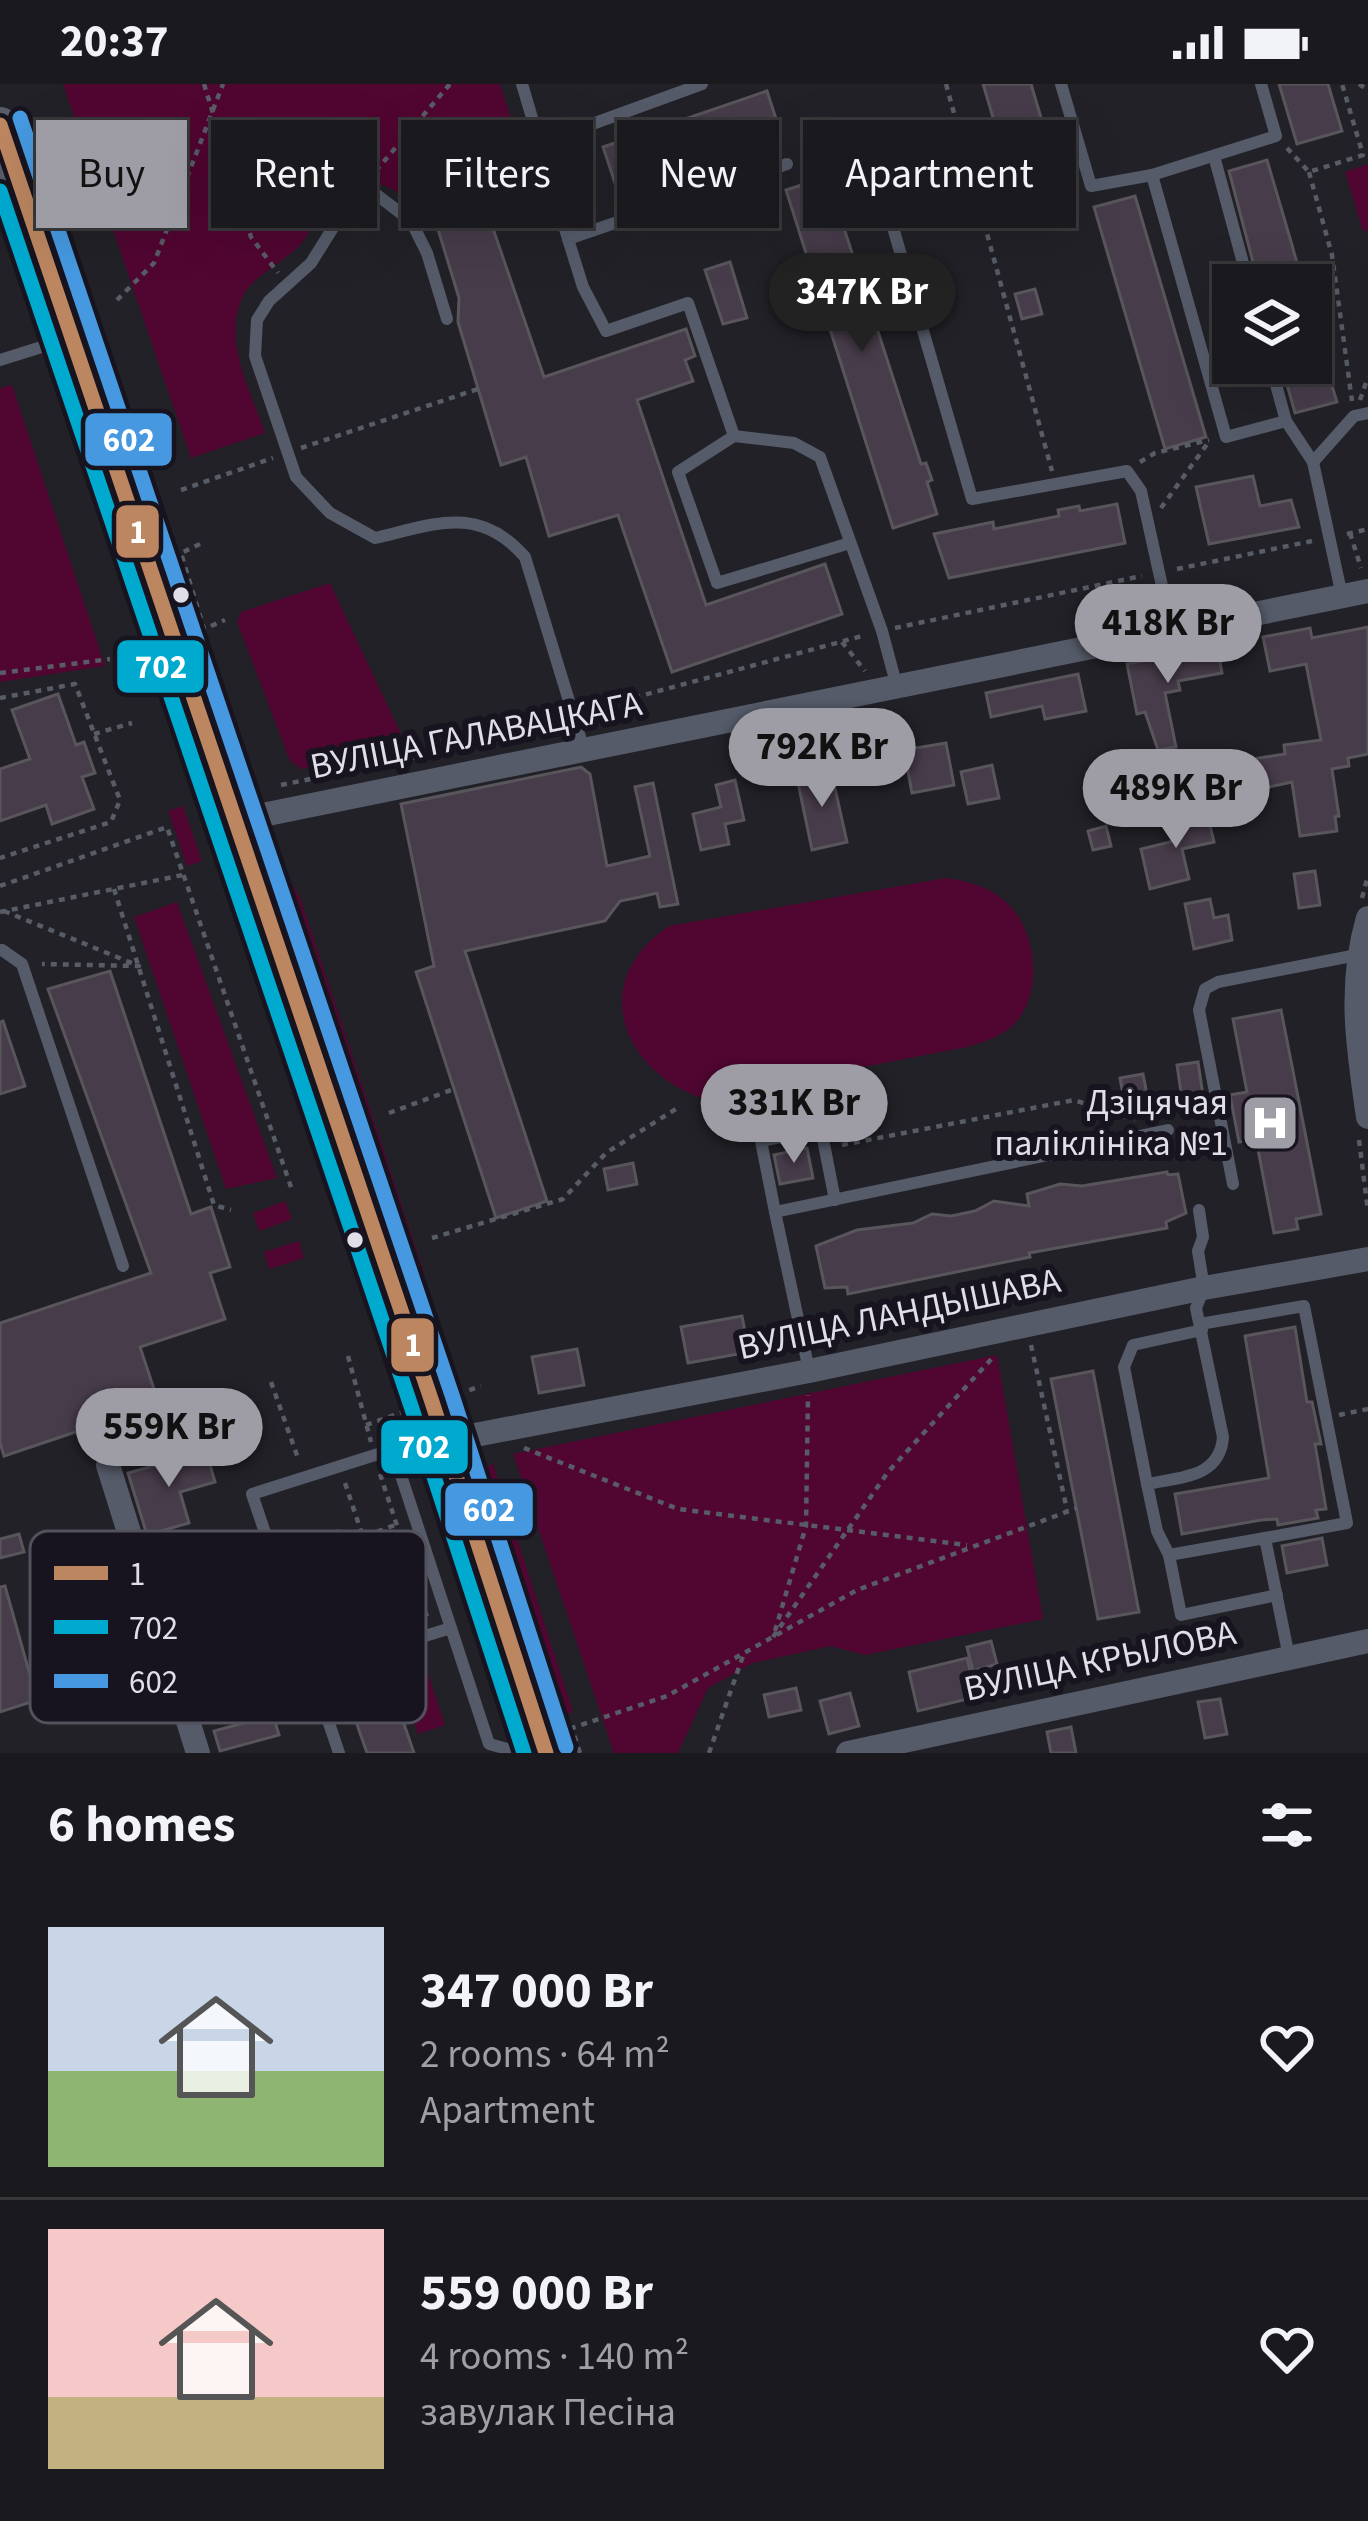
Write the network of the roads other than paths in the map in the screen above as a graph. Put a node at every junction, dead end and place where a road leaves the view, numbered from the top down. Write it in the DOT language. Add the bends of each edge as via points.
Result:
graph roads {
  1 [pos="522,84"];
  2 [pos="702,84"];
  3 [pos="1060,84"];
  4 [pos="1261,84"];
  5 [pos="533,120"];
  6 [pos="593,124"];
  7 [pos="0,125"];
  8 [pos="1214,156"];
  9 [pos="787,164"];
  10 [pos="1151,175"];
  11 [pos="565,228"];
  12 [pos="892,228"];
  13 [pos="568,238"];
  14 [pos="1243,264"];
  15 [pos="447,319"];
  16 [pos="74,336"];
  17 [pos="0,360"];
  18 [pos="1276,384"];
  19 [pos="1361,415"];
  20 [pos="1286,421"];
  21 [pos="734,436"];
  22 [pos="1313,462"];
  23 [pos="850,543"];
  24 [pos="1368,591"];
  25 [pos="1342,596"];
  26 [pos="1172,631"];
  27 [pos="897,687"];
  28 [pos="584,752"];
  29 [pos="233,821"];
  30 [pos="1368,918"];
  31 [pos="0,948"];
  32 [pos="1357,955"];
  33 [pos="1368,1117"];
  34 [pos="1168,1130"];
  35 [pos="1233,1184"];
  36 [pos="835,1200"];
  37 [pos="1199,1210"];
  38 [pos="775,1212"];
  39 [pos="1368,1259"];
  40 [pos="123,1266"];
  41 [pos="1204,1288"];
  42 [pos="1201,1327"];
  43 [pos="809,1371"];
  44 [pos="444,1441"];
  45 [pos="393,1451"];
  46 [pos="108,1465"];
  47 [pos="1147,1484"];
  48 [pos="128,1531"];
  49 [pos="264,1531"];
  50 [pos="419,1531"];
  51 [pos="1264,1538"];
  52 [pos="426,1552"];
  53 [pos="1169,1555"];
  54 [pos="1276,1595"];
  55 [pos="451,1628"];
  56 [pos="426,1636"];
  57 [pos="1368,1641"];
  58 [pos="1289,1657"];
  59 [pos="188,1723"];
  60 [pos="329,1723"];
  61 [pos="198,1753"];
  62 [pos="339,1753"];
  63 [pos="522,1753"];
  64 [pos="546,1753"];
  65 [pos="848,1753"];
  1 -- 5 [label="lane"];
  2 -- 6 [label="lane"];
  3 -- 10 [label="lane" via="1091,186"];
  4 -- 8 [label="lane" via="1276,136"];
  7 -- 16 [label="main road"];
  8 -- 10 [label="lane"];
  8 -- 14 [label="lane"];
  9 -- 13 [label="lane"];
  10 -- 20 [label="lane" via="1226,437"];
  11 -- 13 [label="lane"];
  12 -- 26 [label="lane" via="972,499 1126,471 1141,491"];
  13 -- 21 [label="lane" via="606,331 688,303"];
  15 -- 28 [label="lane" via="411,221 377,195 349,202 310,262 269,301 257,320 255,356 296,476 330,513 375,538 464,520 507,536 525,557"];
  16 -- 17 [label="lane"];
  16 -- 29 [label="main road"];
  18 -- 20 [label="lane"];
  19 -- 22 [label="lane"];
  20 -- 22 [label="lane"];
  21 -- 23 [label="lane" via="794,442 820,457"];
  21 -- 23 [label="lane" via="678,472 717,583"];
  22 -- 25 [label="lane"];
  23 -- 27 [label="lane"];
  24 -- 25 [label="street, ВУЛІЦА ГАЛАВАЦКАГА"];
  25 -- 26 [label="street, ВУЛІЦА ГАЛАВАЦКАГА"];
  26 -- 27 [label="street, ВУЛІЦА ГАЛАВАЦКАГА"];
  27 -- 28 [label="street, ВУЛІЦА ГАЛАВАЦКАГА"];
  28 -- 29 [label="street, ВУЛІЦА ГАЛАВАЦКАГА"];
  29 -- 44 [label="main road"];
  30 -- 32 [label="street"];
  31 -- 40 [label="lane" via="22,964"];
  32 -- 33 [label="street" via="1356,1032"];
  32 -- 35 [label="lane" via="1205,989 1199,1010"];
  34 -- 36 [label="lane"];
  36 -- 38 [label="lane"];
  36 -- 38 [label="lane" via="821,1129 761,1141"];
  37 -- 41 [label="lane"];
  38 -- 43 [label="lane"];
  39 -- 41 [label="street, ВУЛІЦА ЛАНДЫШАВА"];
  41 -- 42 [label="lane" via="1196,1308"];
  41 -- 43 [label="street, ВУЛІЦА ЛАНДЫШАВА"];
  42 -- 47 [label="lane" via="1222,1451 1205,1471"];
  42 -- 47 [label="lane" via="1132,1345 1124,1367"];
  42 -- 51 [label="lane" via="1304,1306 1347,1522"];
  43 -- 44 [label="street, ВУЛІЦА ЛАНДЫШАВА"];
  44 -- 45 [label="lane"];
  44 -- 64 [label="main road"];
  45 -- 49 [label="lane" via="252,1494"];
  45 -- 50 [label="lane"];
  46 -- 48 [label="street"];
  47 -- 53 [label="lane"];
  51 -- 53 [label="lane"];
  51 -- 54 [label="lane"];
  52 -- 55 [label="lane"];
  53 -- 54 [label="lane" via="1181,1615"];
  54 -- 58 [label="lane"];
  55 -- 56 [label="lane"];
  55 -- 63 [label="lane" via="489,1744"];
  57 -- 58 [label="street, ВУЛІЦА КРЫЛОВА"];
  58 -- 65 [label="street, ВУЛІЦА КРЫЛОВА"];
  59 -- 61 [label="street"];
  60 -- 62 [label="lane"];
}
